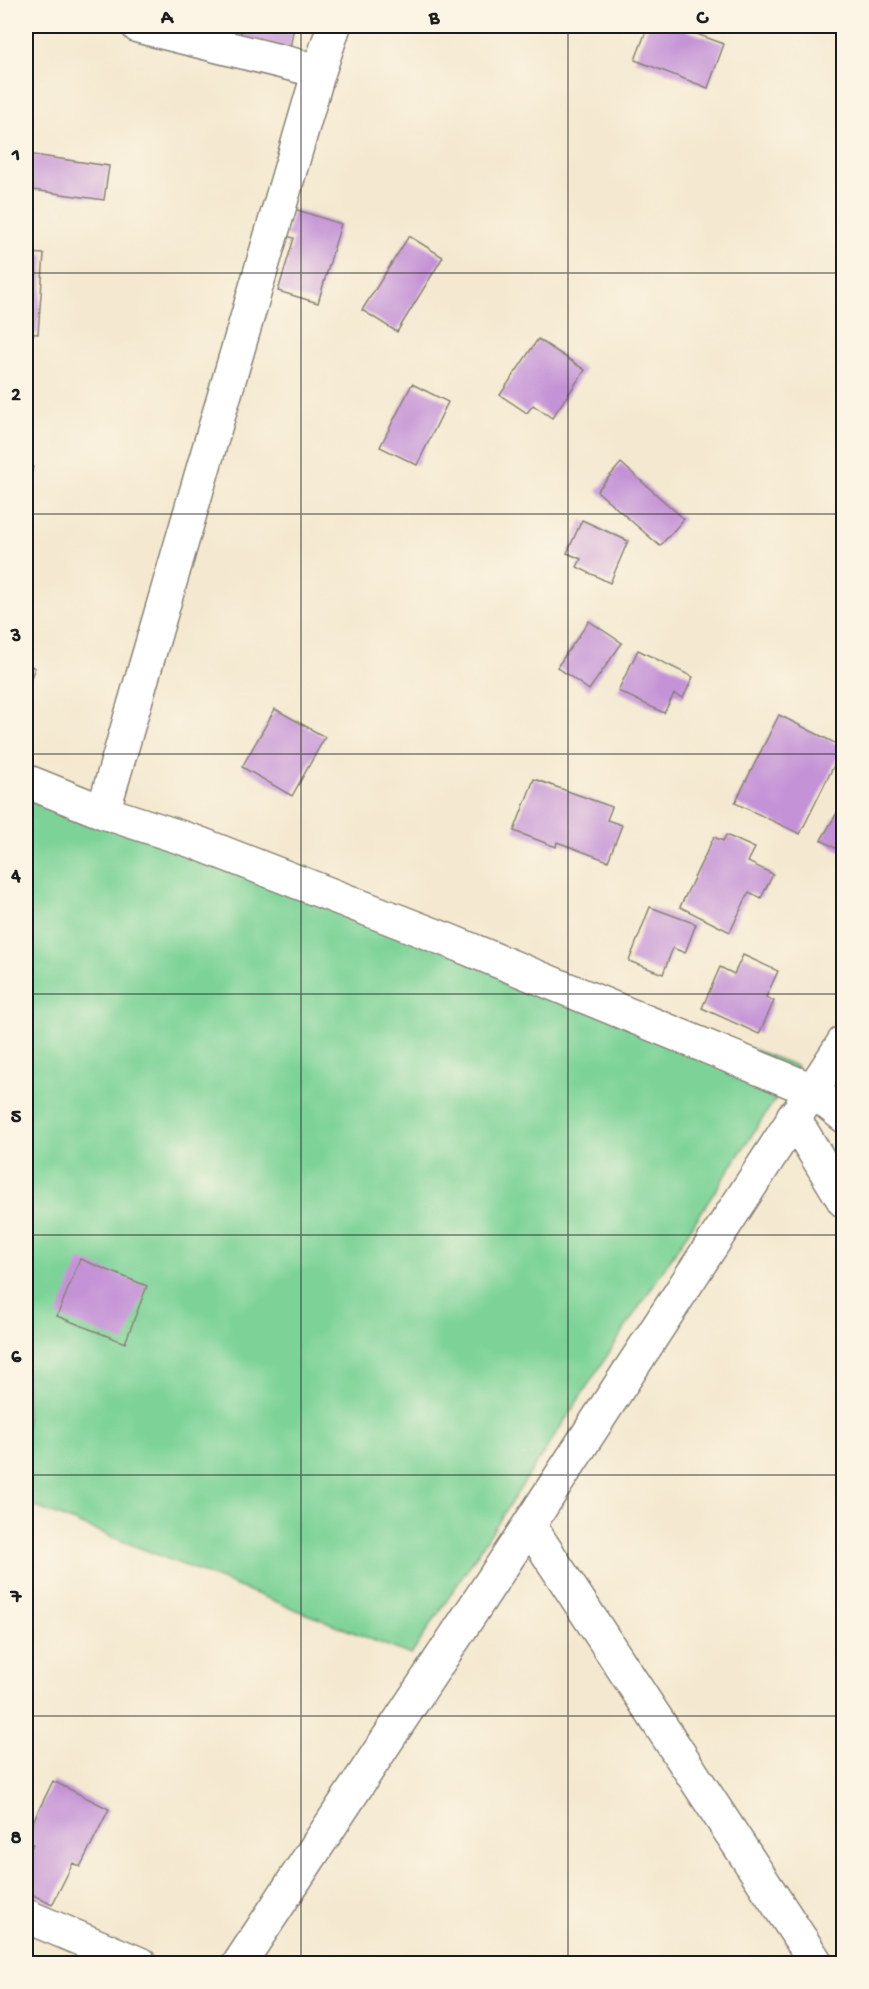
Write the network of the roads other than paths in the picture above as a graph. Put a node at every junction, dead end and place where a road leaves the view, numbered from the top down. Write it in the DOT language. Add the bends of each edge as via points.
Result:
graph roads {
  1 [pos="138,26"];
  2 [pos="334,26"];
  3 [pos="319,71"];
  4 [pos="26,781"];
  5 [pos="103,812"];
  6 [pos="843,1042"];
  7 [pos="812,1090"];
  8 [pos="843,1116"];
  9 [pos="794,1117"];
  10 [pos="843,1201"];
  11 [pos="528,1526"];
  12 [pos="26,1916"];
  13 [pos="140,1964"];
  14 [pos="239,1964"];
  15 [pos="817,1964"];
  1 -- 3 [label="street"];
  2 -- 3 [label="street"];
  3 -- 5 [label="street"];
  4 -- 5 [label="street"];
  5 -- 7 [label="street" via="195,842 442,937"];
  6 -- 7 [label="street"];
  7 -- 8 [label="street"];
  7 -- 9 [label="street"];
  9 -- 10 [label="street"];
  9 -- 11 [label="street"];
  11 -- 14 [label="street"];
  11 -- 15 [label="street"];
  12 -- 13 [label="street"];
}
